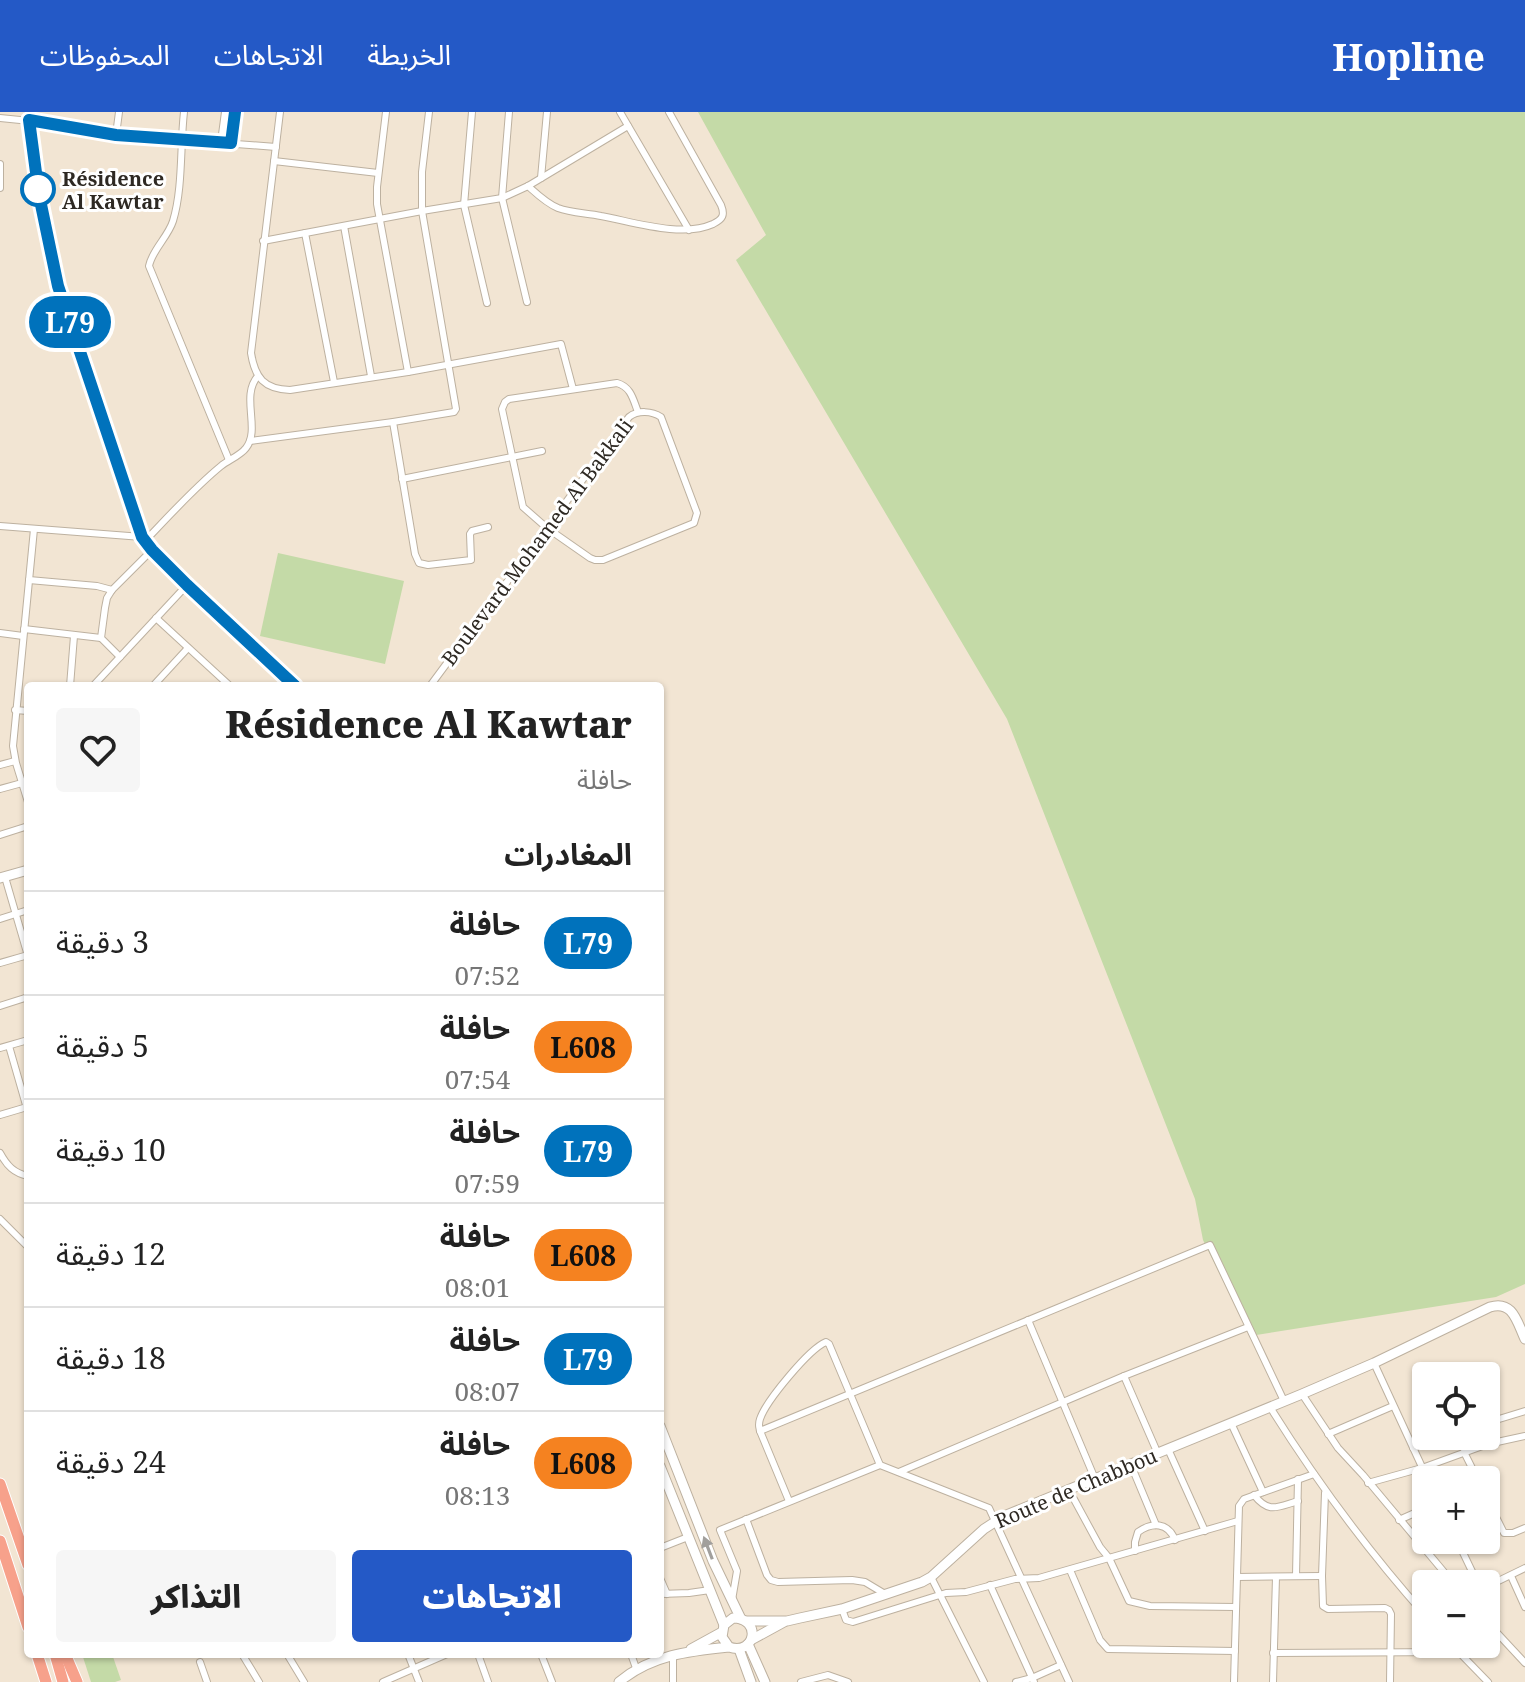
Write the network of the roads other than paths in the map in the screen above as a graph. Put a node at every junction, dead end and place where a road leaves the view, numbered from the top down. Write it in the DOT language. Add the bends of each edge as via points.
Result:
graph roads {
  1 [pos="28,112"];
  2 [pos="119,112"];
  3 [pos="184,112"];
  4 [pos="225,112"];
  5 [pos="235,112"];
  6 [pos="280,112"];
  7 [pos="386,112"];
  8 [pos="429,112"];
  9 [pos="472,112"];
  10 [pos="509,112"];
  11 [pos="547,112"];
  12 [pos="620,112"];
  13 [pos="669,112"];
  14 [pos="0,118"];
  15 [pos="29,120"];
  16 [pos="628,126"];
  17 [pos="116,135"];
  18 [pos="181,140"];
  19 [pos="221,142"];
  20 [pos="231,143"];
  21 [pos="276,147"];
  22 [pos="274,161"];
  23 [pos="0,164"];
  24 [pos="378,173"];
  25 [pos="541,178"];
  26 [pos="528,186"];
  27 [pos="0,188"];
  28 [pos="502,198"];
  29 [pos="464,205"];
  30 [pos="422,211"];
  31 [pos="380,219"];
  32 [pos="344,226"];
  33 [pos="690,230"];
  34 [pos="305,233"];
  35 [pos="263,241"];
  36 [pos="527,302"];
  37 [pos="487,303"];
  38 [pos="449,363"];
  39 [pos="408,372"];
  40 [pos="258,376"];
  41 [pos="371,376"];
  42 [pos="334,382"];
  43 [pos="573,389"];
  44 [pos="638,412"];
  45 [pos="393,422"];
  46 [pos="250,441"];
  47 [pos="542,451"];
  48 [pos="512,457"];
  49 [pos="229,460"];
  50 [pos="402,479"];
  51 [pos="0,526"];
  52 [pos="488,527"];
  53 [pos="547,528"];
  54 [pos="34,529"];
  55 [pos="144,539"];
  56 [pos="152,550"];
  57 [pos="29,580"];
  58 [pos="187,585"];
  59 [pos="112,590"];
  60 [pos="156,618"];
  61 [pos="24,632"];
  62 [pos="0,633"];
  63 [pos="74,636"];
  64 [pos="101,638"];
  65 [pos="188,648"];
  66 [pos="120,657"];
  67 [pos="70,682"];
  68 [pos="97,682"];
  69 [pos="157,682"];
  70 [pos="226,682"];
  71 [pos="291,682"];
  72 [pos="433,682"];
  73 [pos="15,710"];
  74 [pos="24,711"];
  75 [pos="15,761"];
  76 [pos="0,765"];
  77 [pos="22,783"];
  78 [pos="0,789"];
  79 [pos="24,789"];
  80 [pos="24,827"];
  81 [pos="0,835"];
  82 [pos="24,871"];
  83 [pos="3,877"];
  84 [pos="24,911"];
  85 [pos="16,914"];
  86 [pos="0,919"];
  87 [pos="24,941"];
  88 [pos="24,956"];
  89 [pos="0,963"];
  90 [pos="24,998"];
  91 [pos="0,1006"];
  92 [pos="24,1041"];
  93 [pos="9,1046"];
  94 [pos="0,1048"];
  95 [pos="24,1099"];
  96 [pos="24,1111"];
  97 [pos="0,1115"];
  98 [pos="0,1153"];
  99 [pos="24,1174"];
  100 [pos="0,1219"];
  101 [pos="24,1243"];
  102 [pos="1028,1320"];
  103 [pos="1248,1327"];
  104 [pos="1525,1339"];
  105 [pos="1374,1363"];
  106 [pos="1124,1376"];
  107 [pos="850,1393"];
  108 [pos="1302,1394"];
  109 [pos="1284,1401"];
  110 [pos="1062,1402"];
  111 [pos="1393,1406"];
  112 [pos="1270,1407"];
  113 [pos="1525,1411"];
  114 [pos="1500,1419"];
  115 [pos="1231,1423"];
  116 [pos="760,1431"];
  117 [pos="1328,1434"];
  118 [pos="664,1436"];
  119 [pos="1524,1437"];
  120 [pos="1412,1446"];
  121 [pos="1163,1451"];
  122 [pos="1464,1452"];
  123 [pos="880,1465"];
  124 [pos="1131,1465"];
  125 [pos="1427,1466"];
  126 [pos="1471,1466"];
  127 [pos="1412,1471"];
  128 [pos="899,1472"];
  129 [pos="1314,1474"];
  130 [pos="664,1476"];
  131 [pos="1095,1479"];
  132 [pos="1298,1479"];
  133 [pos="1368,1483"];
  134 [pos="0,1484"];
  135 [pos="1069,1490"];
  136 [pos="1263,1492"];
  137 [pos="1325,1492"];
  138 [pos="1254,1495"];
  139 [pos="789,1501"];
  140 [pos="1298,1501"];
  141 [pos="1412,1514"];
  142 [pos="746,1519"];
  143 [pos="996,1520"];
  144 [pos="1399,1520"];
  145 [pos="1238,1521"];
  146 [pos="1156,1525"];
  147 [pos="1500,1525"];
  148 [pos="1525,1528"];
  149 [pos="1205,1531"];
  150 [pos="688,1537"];
  151 [pos="1175,1540"];
  152 [pos="0,1541"];
  153 [pos="664,1546"];
  154 [pos="1135,1551"];
  155 [pos="24,1553"];
  156 [pos="1109,1558"];
  157 [pos="1525,1568"];
  158 [pos="1070,1570"];
  159 [pos="1442,1570"];
  160 [pos="1296,1576"];
  161 [pos="1322,1576"];
  162 [pos="1511,1576"];
  163 [pos="931,1577"];
  164 [pos="1237,1577"];
  165 [pos="1276,1577"];
  166 [pos="1022,1578"];
  167 [pos="1500,1581"];
  168 [pos="990,1585"];
  169 [pos="710,1590"];
  170 [pos="664,1594"];
  171 [pos="885,1594"];
  172 [pos="940,1595"];
  173 [pos="1412,1600"];
  174 [pos="732,1602"];
  175 [pos="1236,1607"];
  176 [pos="1525,1607"];
  177 [pos="842,1609"];
  178 [pos="24,1615"];
  179 [pos="743,1620"];
  180 [pos="787,1621"];
  181 [pos="723,1628"];
  182 [pos="1500,1636"];
  183 [pos="742,1645"];
  184 [pos="1235,1651"];
  185 [pos="685,1652"];
  186 [pos="1390,1652"];
  187 [pos="1412,1652"];
  188 [pos="1273,1653"];
  189 [pos="673,1655"];
  190 [pos="37,1658"];
  191 [pos="56,1658"];
  192 [pos="67,1658"];
  193 [pos="244,1658"];
  194 [pos="289,1658"];
  195 [pos="410,1658"];
  196 [pos="438,1658"];
  197 [pos="479,1658"];
  198 [pos="543,1658"];
  199 [pos="632,1658"];
  200 [pos="1464,1658"];
  201 [pos="200,1662"];
  202 [pos="1525,1663"];
  203 [pos="1061,1665"];
  204 [pos="414,1668"];
  205 [pos="636,1668"];
  206 [pos="1033,1680"];
  207 [pos="805,1681"];
  208 [pos="45,1682"];
  209 [pos="63,1682"];
  210 [pos="77,1682"];
  211 [pos="207,1682"];
  212 [pos="259,1682"];
  213 [pos="304,1682"];
  214 [pos="383,1682"];
  215 [pos="419,1682"];
  216 [pos="488,1682"];
  217 [pos="552,1682"];
  218 [pos="619,1682"];
  219 [pos="673,1682"];
  220 [pos="751,1682"];
  221 [pos="765,1682"];
  222 [pos="848,1682"];
  223 [pos="984,1682"];
  224 [pos="1016,1682"];
  225 [pos="1069,1682"];
  226 [pos="1234,1682"];
  227 [pos="1273,1682"];
  228 [pos="1390,1682"];
  229 [pos="1488,1682"];
  1 -- 15 [label="street"];
  2 -- 17 [label="street"];
  3 -- 18 [label="street"];
  4 -- 19 [label="street"];
  5 -- 20 [label="street"];
  6 -- 21 [label="street"];
  7 -- 24 [label="street"];
  8 -- 30 [label="street"];
  9 -- 29 [label="street"];
  10 -- 28 [label="street"];
  11 -- 25 [label="street"];
  12 -- 16 [label="street"];
  13 -- 33 [label="street" via="724,210 717,222"];
  14 -- 15 [label="street"];
  15 -- 17 [label="street"];
  15 -- 55 [label="street" via="58,286"];
  16 -- 25 [label="street"];
  16 -- 33 [label="street"];
  17 -- 18 [label="street"];
  18 -- 19 [label="street"];
  18 -- 49 [label="street" via="174,216 149,266"];
  19 -- 20 [label="street"];
  20 -- 21 [label="street"];
  21 -- 22 [label="street"];
  22 -- 24 [label="street"];
  22 -- 35 [label="street"];
  23 -- 27 [label="street"];
  24 -- 31 [label="street"];
  25 -- 26 [label="street"];
  26 -- 28 [label="street"];
  26 -- 33 [label="street" via="566,210"];
  28 -- 29 [label="street"];
  28 -- 36 [label="street"];
  29 -- 30 [label="street"];
  29 -- 37 [label="street"];
  30 -- 31 [label="street"];
  30 -- 38 [label="street"];
  31 -- 32 [label="street"];
  31 -- 39 [label="street"];
  32 -- 34 [label="street"];
  32 -- 41 [label="street"];
  34 -- 35 [label="street"];
  34 -- 42 [label="street"];
  35 -- 40 [label="street" via="251,353"];
  38 -- 39 [label="street"];
  38 -- 43 [label="street" via="561,344"];
  38 -- 45 [label="street" via="454,412"];
  39 -- 41 [label="street"];
  40 -- 42 [label="street" via="283,390"];
  40 -- 46 [label="street" via="250,389"];
  41 -- 42 [label="street"];
  43 -- 44 [label="street" via="623,384"];
  43 -- 48 [label="street" via="505,402"];
  44 -- 53 [label="street, Boulevard Mohamed Al Bakkali"];
  44 -- 53 [label="street, Boulevard Mohamed Al Bakkali" via="661,417 697,513 694,523 599,561"];
  45 -- 46 [label="street"];
  45 -- 50 [label="street"];
  46 -- 49 [label="street"];
  47 -- 48 [label="street"];
  48 -- 50 [label="street"];
  48 -- 53 [label="street" via="523,507"];
  49 -- 55 [label="street"];
  50 -- 52 [label="street" via="419,563 471,560 470,534"];
  51 -- 54 [label="street"];
  53 -- 72 [label="street, Boulevard Mohamed Al Bakkali"];
  54 -- 55 [label="street"];
  54 -- 57 [label="street"];
  55 -- 56 [label="street"];
  56 -- 58 [label="street"];
  56 -- 59 [label="street"];
  57 -- 59 [label="street"];
  57 -- 61 [label="street"];
  58 -- 60 [label="street"];
  58 -- 71 [label="street"];
  59 -- 64 [label="street"];
  60 -- 65 [label="street"];
  60 -- 66 [label="street"];
  61 -- 62 [label="street"];
  61 -- 63 [label="street"];
  61 -- 73 [label="street"];
  63 -- 64 [label="street"];
  63 -- 67 [label="street"];
  64 -- 66 [label="street"];
  65 -- 69 [label="street"];
  65 -- 70 [label="street"];
  66 -- 68 [label="street"];
  73 -- 74 [label="street"];
  73 -- 75 [label="street"];
  75 -- 76 [label="street"];
  75 -- 77 [label="street"];
  77 -- 78 [label="street"];
  77 -- 79 [label="street"];
  80 -- 81 [label="street"];
  82 -- 83 [label="street"];
  83 -- 85 [label="street"];
  84 -- 85 [label="street"];
  85 -- 86 [label="street"];
  85 -- 87 [label="street"];
  88 -- 89 [label="street"];
  90 -- 91 [label="street"];
  92 -- 93 [label="street"];
  93 -- 94 [label="street"];
  93 -- 95 [label="street"];
  96 -- 97 [label="street"];
  98 -- 99 [label="street" via="5,1163"];
  100 -- 101 [label="street"];
  102 -- 103 [label="street" via="1210,1245"];
  102 -- 107 [label="street"];
  102 -- 110 [label="street"];
  103 -- 106 [label="street"];
  103 -- 109 [label="street"];
  104 -- 105 [label="street, Route de Chabbou" via="1511,1311 1502,1305"];
  105 -- 108 [label="street, Route de Chabbou"];
  105 -- 111 [label="street"];
  106 -- 110 [label="street"];
  106 -- 121 [label="street"];
  107 -- 116 [label="street"];
  107 -- 116 [label="street" via="829,1344 823,1343 768,1404"];
  107 -- 123 [label="street"];
  108 -- 109 [label="street, Route de Chabbou"];
  108 -- 117 [label="street"];
  109 -- 112 [label="street, Route de Chabbou"];
  110 -- 128 [label="street"];
  110 -- 131 [label="street"];
  111 -- 117 [label="street"];
  111 -- 120 [label="street"];
  112 -- 115 [label="street, Route de Chabbou"];
  112 -- 129 [label="street"];
  113 -- 114 [label="street"];
  115 -- 121 [label="street, Route de Chabbou"];
  115 -- 136 [label="street"];
  116 -- 139 [label="street"];
  117 -- 133 [label="street"];
  174 -- 118 [label="street, one-way"];
  119 -- 122 [label="street"];
  121 -- 124 [label="street, Route de Chabbou"];
  121 -- 149 [label="street"];
  122 -- 125 [label="street"];
  122 -- 126 [label="street"];
  123 -- 128 [label="street"];
  123 -- 139 [label="street"];
  124 -- 131 [label="street, Route de Chabbou"];
  124 -- 146 [label="street"];
  127 -- 133 [label="street"];
  128 -- 143 [label="street" via="985,1506"];
  129 -- 132 [label="street"];
  129 -- 137 [label="street"];
  130 -- 150 [label="street"];
  131 -- 135 [label="street, Route de Chabbou"];
  132 -- 136 [label="street"];
  132 -- 140 [label="street"];
  133 -- 144 [label="street"];
  134 -- 155 [label="highway"];
  135 -- 143 [label="street, Route de Chabbou"];
  135 -- 156 [label="street"];
  136 -- 138 [label="street"];
  137 -- 161 [label="street"];
  137 -- 173 [label="street"];
  138 -- 140 [label="street" via="1271,1508"];
  138 -- 145 [label="street" via="1241,1502"];
  139 -- 142 [label="street"];
  140 -- 160 [label="street"];
  141 -- 144 [label="street"];
  142 -- 171 [label="street" via="771,1580 865,1582"];
  142 -- 174 [label="street" via="720,1530 737,1571"];
  143 -- 163 [label="street, Route de Chabbou"];
  143 -- 166 [label="street"];
  144 -- 159 [label="street"];
  145 -- 149 [label="street"];
  145 -- 164 [label="street"];
  146 -- 151 [label="street" via="1168,1528"];
  146 -- 154 [label="street" via="1138,1532"];
  147 -- 148 [label="street" via="1504,1533"];
  149 -- 151 [label="street"];
  150 -- 153 [label="street"];
  150 -- 169 [label="street"];
  151 -- 154 [label="street"];
  152 -- 178 [label="highway"];
  154 -- 156 [label="street"];
  156 -- 158 [label="street"];
  156 -- 175 [label="street" via="1135,1603"];
  157 -- 162 [label="street"];
  158 -- 166 [label="street"];
  158 -- 184 [label="street" via="1108,1649"];
  160 -- 161 [label="street"];
  160 -- 165 [label="street"];
  161 -- 186 [label="street" via="1326,1609 1389,1610"];
  162 -- 167 [label="street"];
  162 -- 176 [label="street"];
  163 -- 171 [label="street, Route de Chabbou"];
  163 -- 172 [label="street"];
  164 -- 165 [label="street"];
  164 -- 175 [label="street"];
  165 -- 188 [label="street"];
  166 -- 168 [label="street"];
  166 -- 203 [label="street"];
  168 -- 172 [label="street"];
  168 -- 206 [label="street"];
  169 -- 170 [label="street"];
  169 -- 181 [label="street"];
  171 -- 177 [label="street, Route de Chabbou"];
  172 -- 177 [label="street" via="851,1623"];
  172 -- 223 [label="street"];
  174 -- 179 [label="street"];
  175 -- 184 [label="street"];
  177 -- 180 [label="street, Route de Chabbou"];
  179 -- 180 [label="street, Route de Chabbou"];
  179 -- 181 [label="street" via="730,1620"];
  179 -- 183 [label="street" via="752,1630"];
  180 -- 183 [label="street, Route de Chabbou"];
  181 -- 183 [label="street" via="723,1640"];
  181 -- 185 [label="street, Route de Chabbou"];
  182 -- 202 [label="street"];
  183 -- 185 [label="street, Route de Chabbou"];
  183 -- 220 [label="street"];
  183 -- 221 [label="street"];
  184 -- 226 [label="street"];
  185 -- 189 [label="street, Route de Chabbou"];
  186 -- 187 [label="street"];
  186 -- 188 [label="street"];
  186 -- 228 [label="street"];
  188 -- 227 [label="street"];
  189 -- 205 [label="street, Route de Chabbou"];
  189 -- 219 [label="street"];
  190 -- 208 [label="highway"];
  191 -- 209 [label="highway"];
  192 -- 210 [label="highway"];
  193 -- 212 [label="street"];
  194 -- 213 [label="street"];
  195 -- 204 [label="street"];
  196 -- 204 [label="street"];
  197 -- 216 [label="street"];
  198 -- 217 [label="street"];
  199 -- 205 [label="street"];
  200 -- 229 [label="street"];
  201 -- 211 [label="street"];
  203 -- 206 [label="street"];
  203 -- 225 [label="street"];
  204 -- 214 [label="street"];
  204 -- 215 [label="street"];
  205 -- 218 [label="street, Route de Chabbou"];
  206 -- 224 [label="street"];
  207 -- 222 [label="street" via="828,1675"];
}
